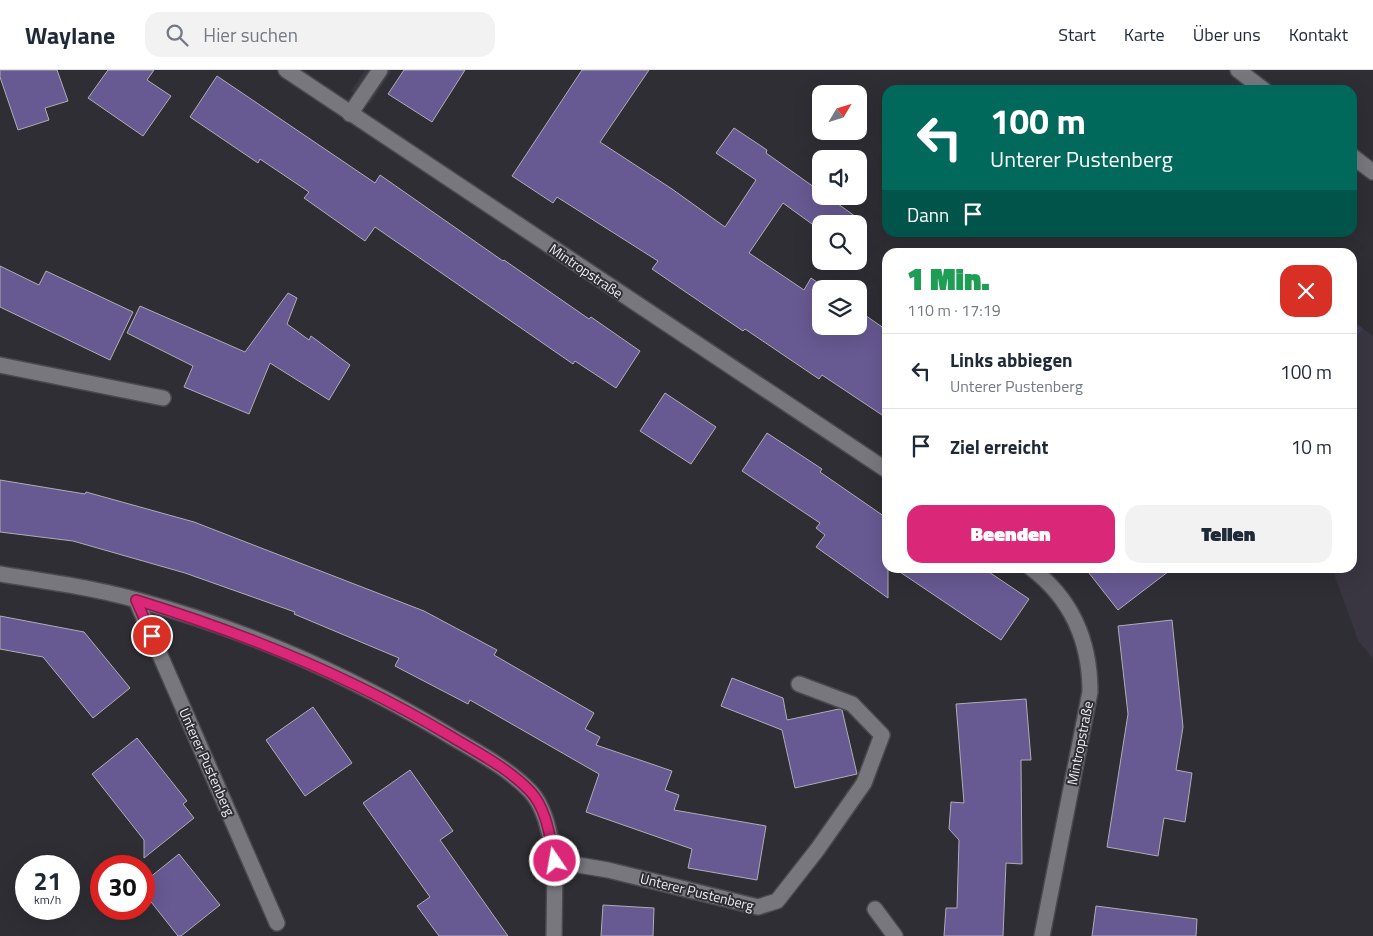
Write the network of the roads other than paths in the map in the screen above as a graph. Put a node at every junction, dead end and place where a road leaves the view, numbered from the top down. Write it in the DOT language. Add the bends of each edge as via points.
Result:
graph roads {
  1 [pos="286,70"];
  2 [pos="380,70"];
  3 [pos="1238,70"];
  4 [pos="1258,85"];
  5 [pos="350,114"];
  6 [pos="1357,160"];
  7 [pos="1373,172"];
  8 [pos="0,365"];
  9 [pos="163,398"];
  10 [pos="882,467"];
  11 [pos="1036,573"];
  12 [pos="0,574"];
  13 [pos="136,600"];
  14 [pos="799,684"];
  15 [pos="555,861"];
  16 [pos="875,909"];
  17 [pos="277,923"];
  18 [pos="554,936"];
  19 [pos="895,936"];
  20 [pos="1042,936"];
  1 -- 5 [label="street, Mintropstraße"];
  2 -- 5 [label="street"];
  3 -- 4 [label="street"];
  5 -- 10 [label="street, Mintropstraße"];
  6 -- 7 [label="street"];
  8 -- 9 [label="street"];
  11 -- 20 [label="street, Mintropstraße" via="1070,612 1085,645 1090,676 1090,692"];
  12 -- 13 [label="street"];
  13 -- 15 [label="street" via="215,625 309,662 402,707 492,761 530,791 546,818"];
  13 -- 17 [label="street, Unterer Pustenberg"];
  14 -- 15 [label="street, Unterer Pustenberg" via="852,704 882,735 864,783 777,901 758,908 608,870"];
  15 -- 18 [label="street"];
  16 -- 19 [label="street"];
}
